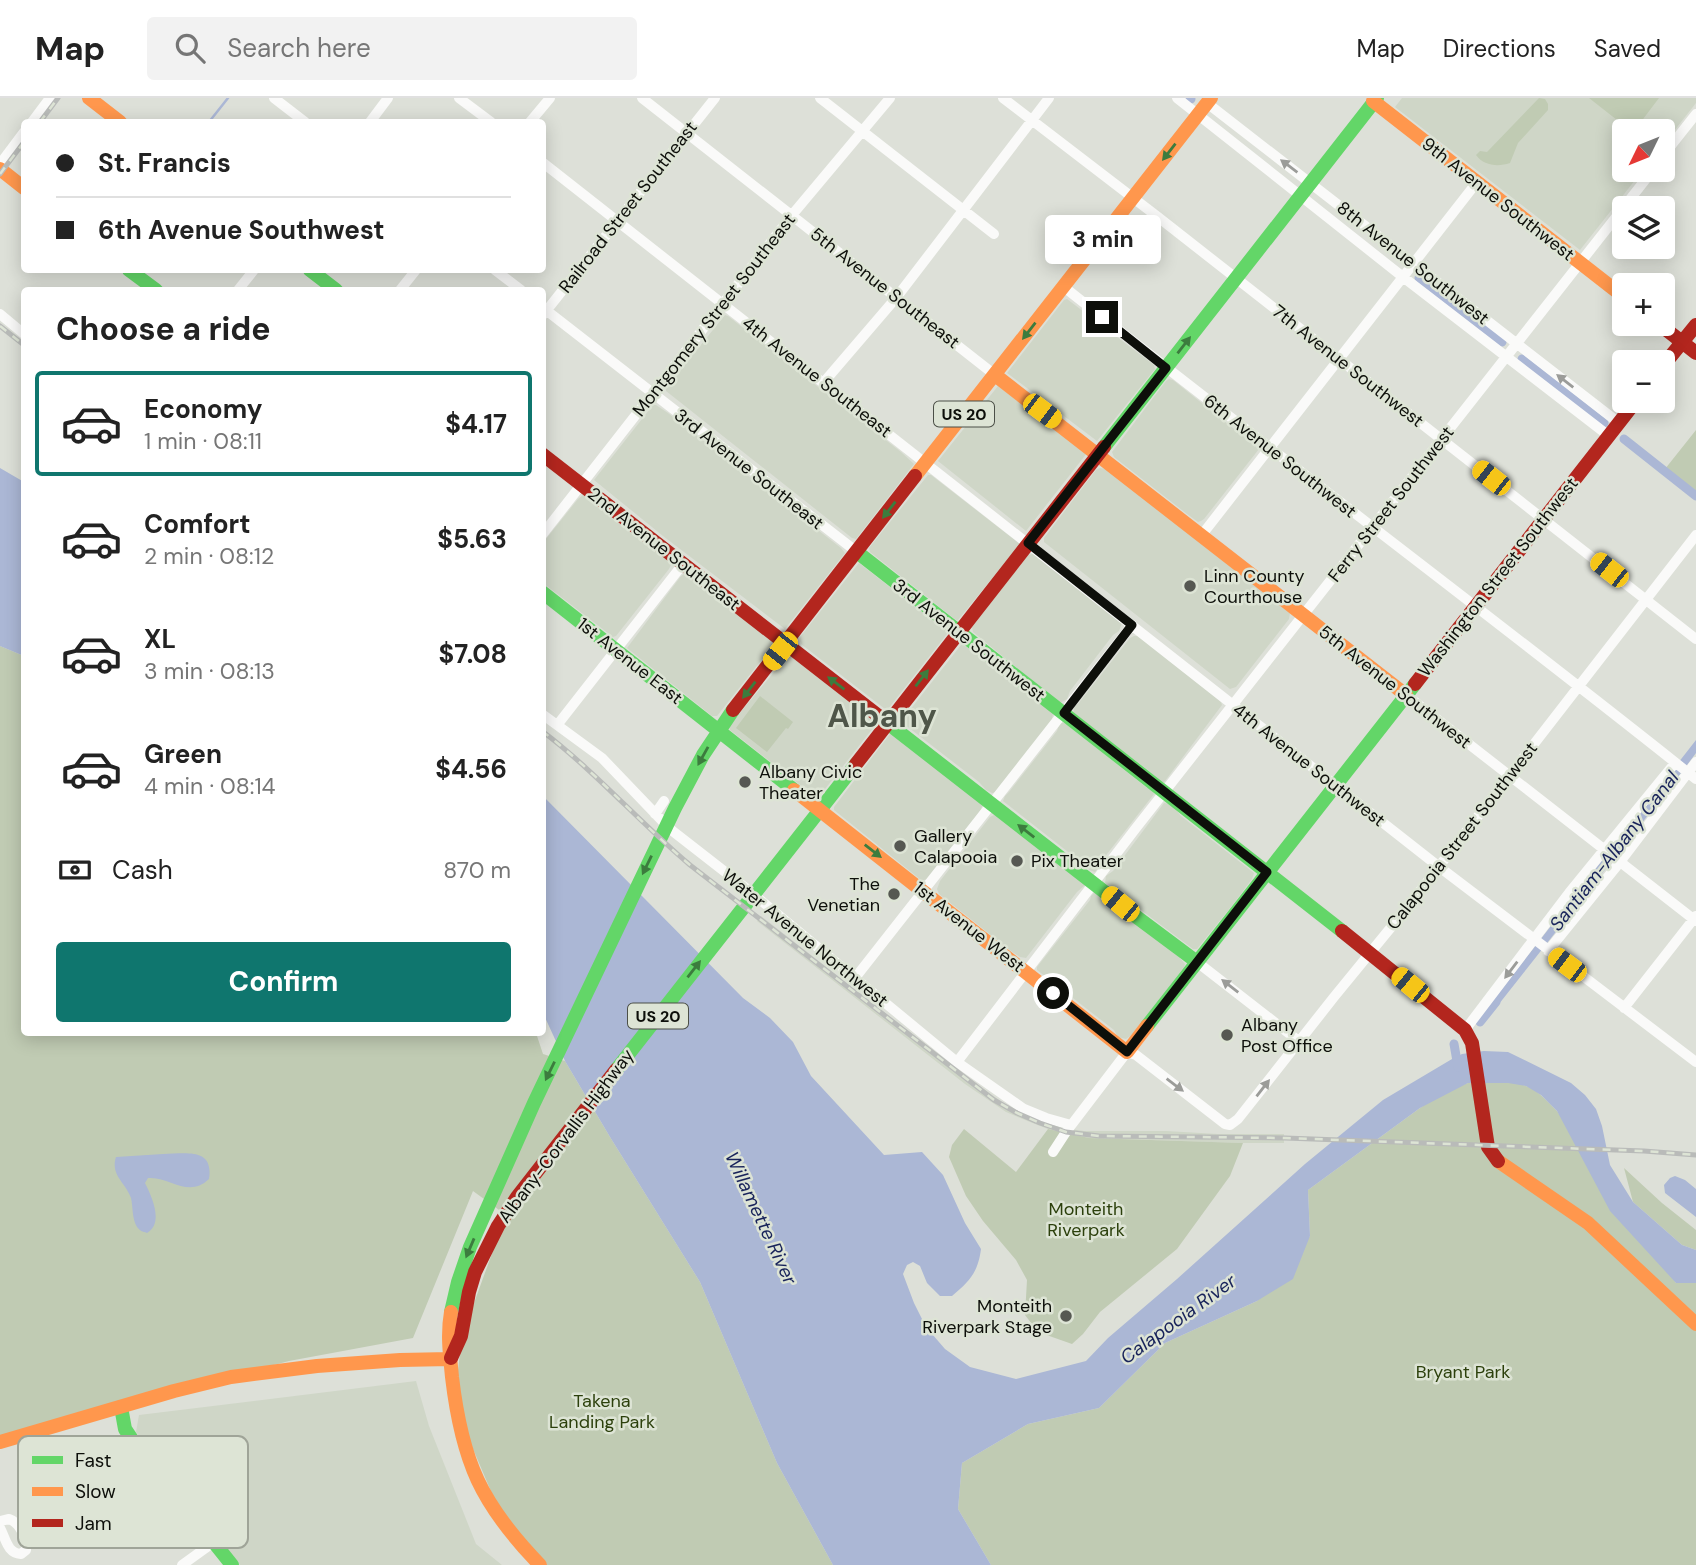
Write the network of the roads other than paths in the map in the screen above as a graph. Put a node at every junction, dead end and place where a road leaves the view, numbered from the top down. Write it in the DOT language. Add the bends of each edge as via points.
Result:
graph roads {
  1 [pos="50,98"];
  2 [pos="89,98"];
  3 [pos="274,98"];
  4 [pos="388,98"];
  5 [pos="459,98"];
  6 [pos="550,98"];
  7 [pos="642,98"];
  8 [pos="715,98"];
  9 [pos="820,98"];
  10 [pos="890,98"];
  11 [pos="1003,98"];
  12 [pos="1049,98"];
  13 [pos="1177,98"];
  14 [pos="1373,99"];
  15 [pos="1209,100"];
  16 [pos="1696,114"];
  17 [pos="1197,116"];
  18 [pos="34,119"];
  19 [pos="116,119"];
  20 [pos="301,119"];
  21 [pos="371,119"];
  22 [pos="487,119"];
  23 [pos="532,119"];
  24 [pos="1033,121"];
  25 [pos="687,132"];
  26 [pos="863,132"];
  27 [pos="21,136"];
  28 [pos="1675,141"];
  29 [pos="546,165"];
  30 [pos="0,167"];
  31 [pos="1643,182"];
  32 [pos="1311,183"];
  33 [pos="1478,183"];
  34 [pos="21,185"];
  35 [pos="1301,196"];
  36 [pos="1132,198"];
  37 [pos="964,210"];
  38 [pos="792,215"];
  39 [pos="618,220"];
  40 [pos="994,234"];
  41 [pos="1580,262"];
  42 [pos="1414,264"];
  43 [pos="133,273"];
  44 [pos="252,273"];
  45 [pos="314,273"];
  46 [pos="414,273"];
  47 [pos="499,273"];
  48 [pos="1403,277"];
  49 [pos="1236,278"];
  50 [pos="152,287"];
  51 [pos="240,287"];
  52 [pos="333,287"];
  53 [pos="402,287"];
  54 [pos="517,287"];
  55 [pos="1064,287"];
  56 [pos="1612,287"];
  57 [pos="896,298"];
  58 [pos="724,304"];
  59 [pos="546,309"];
  60 [pos="546,313"];
  61 [pos="0,314"];
  62 [pos="1696,324"];
  63 [pos="21,332"];
  64 [pos="1674,336"];
  65 [pos="1682,342"];
  66 [pos="1516,343"];
  67 [pos="1675,351"];
  68 [pos="1696,353"];
  69 [pos="1505,357"];
  70 [pos="1339,359"];
  71 [pos="1166,368"];
  72 [pos="995,375"];
  73 [pos="824,382"];
  74 [pos="653,394"];
  75 [pos="1627,413"];
  76 [pos="1619,423"];
  77 [pos="1609,436"];
  78 [pos="1442,439"];
  79 [pos="1269,448"];
  80 [pos="1098,454"];
  81 [pos="546,457"];
  82 [pos="926,463"];
  83 [pos="582,485"];
  84 [pos="1544,519"];
  85 [pos="1373,528"];
  86 [pos="546,530"];
  87 [pos="1696,535"];
  88 [pos="1201,536"];
  89 [pos="1028,543"];
  90 [pos="857,552"];
  91 [pos="683,564"];
  92 [pos="546,595"];
  93 [pos="1647,600"];
  94 [pos="1475,607"];
  95 [pos="1304,615"];
  96 [pos="1132,625"];
  97 [pos="960,632"];
  98 [pos="1696,639"];
  99 [pos="785,644"];
  100 [pos="616,650"];
  101 [pos="1578,686"];
  102 [pos="1406,695"];
  103 [pos="1234,705"];
  104 [pos="1064,713"];
  105 [pos="546,716"];
  106 [pos="887,723"];
  107 [pos="558,724"];
  108 [pos="718,730"];
  109 [pos="1696,762"];
  110 [pos="1684,770"];
  111 [pos="1509,776"];
  112 [pos="1336,785"];
  113 [pos="1165,793"];
  114 [pos="664,801"];
  115 [pos="992,804"];
  116 [pos="820,809"];
  117 [pos="655,814"];
  118 [pos="1612,856"];
  119 [pos="1438,866"];
  120 [pos="1267,872"];
  121 [pos="1094,883"];
  122 [pos="924,891"];
  123 [pos="1695,919"];
  124 [pos="1541,945"];
  125 [pos="1370,953"];
  126 [pos="1197,962"];
  127 [pos="1025,972"];
  128 [pos="855,978"];
  129 [pos="1624,1008"];
  130 [pos="1469,1037"];
  131 [pos="1300,1042"];
  132 [pos="1127,1052"];
  133 [pos="957,1062"];
  134 [pos="1696,1062"];
  135 [pos="1221,1121"];
  136 [pos="1071,1125"];
  137 [pos="1053,1152"];
  138 [pos="1696,1324"];
  139 [pos="450,1359"];
  140 [pos="121,1407"];
  141 [pos="21,1436"];
  142 [pos="129,1436"];
  143 [pos="18,1437"];
  144 [pos="0,1442"];
  145 [pos="0,1521"];
  146 [pos="18,1524"];
  147 [pos="0,1528"];
  148 [pos="26,1548"];
  149 [pos="206,1548"];
  150 [pos="219,1548"];
  151 [pos="182,1565"];
  152 [pos="232,1565"];
  153 [pos="540,1565"];
  1 -- 18 [label="street"];
  2 -- 19 [label="main road"];
  3 -- 20 [label="street"];
  4 -- 21 [label="street"];
  5 -- 22 [label="street"];
  6 -- 23 [label="street"];
  7 -- 25 [label="street, 5th Avenue Southeast"];
  8 -- 25 [label="street, Railroad Street Southeast"];
  9 -- 26 [label="street"];
  10 -- 26 [label="street, Montgomery Street Southeast"];
  11 -- 24 [label="street, 7th Avenue Southwest"];
  12 -- 24 [label="street"];
  13 -- 17 [label="street, 8th Avenue Southwest"];
  14 -- 32 [label="main road, US 20"];
  14 -- 33 [label="main road, 9th Avenue Southwest"];
  15 -- 17 [label="main road, US 20"];
  32 -- 15 [label="street, 8th Avenue Southwest, one-way"];
  16 -- 28 [label="street"];
  17 -- 35 [label="street, 8th Avenue Southwest"];
  17 -- 36 [label="main road, US 20, one-way"];
  24 -- 36 [label="street, 7th Avenue Southwest"];
  24 -- 37 [label="street"];
  25 -- 38 [label="street, 5th Avenue Southeast"];
  25 -- 39 [label="street, Railroad Street Southeast"];
  26 -- 37 [label="street"];
  26 -- 38 [label="street, Montgomery Street Southeast"];
  27 -- 30 [label="street"];
  29 -- 39 [label="street, 4th Avenue Southeast"];
  30 -- 34 [label="main road"];
  31 -- 41 [label="street, Ferry Street Southwest"];
  32 -- 35 [label="main road, US 20"];
  32 -- 42 [label="street, 8th Avenue Southwest"];
  33 -- 41 [label="main road, 9th Avenue Southwest"];
  33 -- 42 [label="street"];
  35 -- 48 [label="street, 8th Avenue Southwest"];
  35 -- 49 [label="main road, US 20"];
  36 -- 49 [label="street, 7th Avenue Southwest"];
  36 -- 55 [label="main road, US 20"];
  37 -- 40 [label="street"];
  37 -- 57 [label="street"];
  38 -- 57 [label="street, 5th Avenue Southeast"];
  38 -- 58 [label="street, Montgomery Street Southeast"];
  39 -- 58 [label="street, 4th Avenue Southeast"];
  39 -- 59 [label="street, Railroad Street Southeast"];
  41 -- 56 [label="main road, 9th Avenue Southwest"];
  41 -- 66 [label="street, Ferry Street Southwest"];
  42 -- 48 [label="street"];
  42 -- 66 [label="street, 8th Avenue Southwest"];
  43 -- 50 [label="main road"];
  44 -- 51 [label="street"];
  45 -- 52 [label="main road"];
  46 -- 53 [label="street"];
  47 -- 54 [label="street"];
  48 -- 69 [label="street, 8th Avenue Southwest"];
  48 -- 70 [label="street"];
  49 -- 70 [label="street, 7th Avenue Southwest"];
  71 -- 49 [label="main road, US 20, one-way"];
  55 -- 71 [label="street, 6th Avenue Southwest"];
  55 -- 72 [label="main road, US 20, one-way"];
  57 -- 72 [label="street, 5th Avenue Southeast"];
  57 -- 73 [label="street"];
  58 -- 73 [label="street, 4th Avenue Southeast"];
  58 -- 74 [label="street, Montgomery Street Southeast"];
  60 -- 74 [label="street, 3rd Avenue Southeast"];
  61 -- 63 [label="street"];
  62 -- 65 [label="main road"];
  64 -- 65 [label="main road"];
  65 -- 67 [label="main road"];
  65 -- 68 [label="main road"];
  66 -- 69 [label="street, Ferry Street Southwest"];
  76 -- 66 [label="street, 8th Avenue Southwest, one-way"];
  69 -- 77 [label="street, 8th Avenue Southwest"];
  69 -- 78 [label="street, Ferry Street Southwest"];
  70 -- 78 [label="street, 7th Avenue Southwest"];
  70 -- 79 [label="street"];
  71 -- 79 [label="street, 6th Avenue Southwest"];
  71 -- 80 [label="main road, US 20"];
  72 -- 80 [label="main road, 5th Avenue Southwest"];
  72 -- 82 [label="main road, US 20"];
  73 -- 82 [label="street, 4th Avenue Southeast"];
  74 -- 83 [label="street, Montgomery Street Southeast"];
  74 -- 90 [label="street, 3rd Avenue Southeast"];
  75 -- 76 [label="main road, Washington Street Southwest"];
  76 -- 77 [label="main road, Washington Street Southwest"];
  77 -- 84 [label="main road, Washington Street Southwest"];
  78 -- 84 [label="street, 7th Avenue Southwest"];
  78 -- 85 [label="street, Ferry Street Southwest"];
  79 -- 85 [label="street, 6th Avenue Southwest"];
  79 -- 88 [label="street"];
  80 -- 88 [label="main road, 5th Avenue Southwest"];
  80 -- 89 [label="main road, US 20"];
  81 -- 83 [label="main road, 2nd Avenue Southeast"];
  82 -- 89 [label="street, 4th Avenue Southwest"];
  82 -- 90 [label="main road, US 20, one-way"];
  83 -- 86 [label="street, Montgomery Street Southeast"];
  83 -- 91 [label="main road, 2nd Avenue Southeast"];
  84 -- 93 [label="street, 7th Avenue Southwest"];
  84 -- 94 [label="main road, Washington Street Southwest"];
  85 -- 94 [label="street, 6th Avenue Southwest"];
  85 -- 95 [label="street, Ferry Street Southwest"];
  87 -- 93 [label="street, Calapooia Street Southwest"];
  88 -- 95 [label="main road, 5th Avenue Southwest"];
  89 -- 96 [label="street, 4th Avenue Southwest"];
  89 -- 97 [label="main road, US 20"];
  90 -- 97 [label="main road, 3rd Avenue Southwest"];
  90 -- 99 [label="main road, US 20"];
  91 -- 99 [label="main road, 2nd Avenue Southeast"];
  91 -- 100 [label="street"];
  92 -- 100 [label="main road, 1st Avenue East"];
  93 -- 98 [label="street, 7th Avenue Southwest"];
  93 -- 101 [label="street, Calapooia Street Southwest"];
  94 -- 101 [label="street, 6th Avenue Southwest"];
  94 -- 102 [label="main road, Washington Street Southwest"];
  95 -- 102 [label="main road, 5th Avenue Southwest"];
  95 -- 103 [label="street, Ferry Street Southwest"];
  96 -- 103 [label="street, 4th Avenue Southwest"];
  96 -- 104 [label="street"];
  97 -- 104 [label="main road, 3rd Avenue Southwest"];
  106 -- 97 [label="main road, US 20, one-way"];
  106 -- 99 [label="main road, 2nd Avenue Southeast, one-way"];
  99 -- 108 [label="main road, US 20, one-way"];
  100 -- 107 [label="street"];
  100 -- 108 [label="main road, 1st Avenue East"];
  101 -- 110 [label="street, 6th Avenue Southwest"];
  101 -- 111 [label="street, Calapooia Street Southwest"];
  102 -- 111 [label="street, 5th Avenue Southwest"];
  102 -- 112 [label="main road, Washington Street Southwest"];
  103 -- 112 [label="street, 4th Avenue Southwest"];
  103 -- 113 [label="street, Ferry Street Southwest"];
  104 -- 113 [label="main road, 3rd Avenue Southwest"];
  104 -- 115 [label="street"];
  105 -- 107 [label="street, Water Avenue Northwest"];
  106 -- 115 [label="main road, 2nd Avenue Southeast"];
  106 -- 116 [label="main road, US 20"];
  107 -- 117 [label="street, Water Avenue Northwest" via="602,758"];
  108 -- 116 [label="main road, 1st Avenue West"];
  108 -- 139 [label="main road, Albany-Corvallis Highway / US 20, one-way" via="688,782 497,1185 459,1275 447,1340"];
  109 -- 110 [label="street"];
  110 -- 118 [label="street"];
  110 -- 118 [label="street"];
  111 -- 118 [label="street, 5th Avenue Southwest"];
  111 -- 119 [label="street, Calapooia Street Southwest"];
  112 -- 119 [label="street, 4th Avenue Southwest"];
  112 -- 120 [label="main road, Washington Street Southwest"];
  113 -- 120 [label="main road, 3rd Avenue Southwest"];
  113 -- 121 [label="street, Ferry Street Southwest"];
  114 -- 117 [label="street"];
  121 -- 115 [label="main road, 2nd Avenue Southeast, one-way"];
  115 -- 122 [label="street"];
  116 -- 122 [label="main road, 1st Avenue West, one-way"];
  139 -- 116 [label="main road, Albany-Corvallis Highway / US 20, one-way" via="461,1336 475,1272 517,1197"];
  117 -- 128 [label="street, Water Avenue Northwest"];
  118 -- 123 [label="street, 5th Avenue Southwest"];
  118 -- 124 [label="street"];
  118 -- 124 [label="street" via="1569,893"];
  119 -- 124 [label="street, 4th Avenue Southwest"];
  119 -- 125 [label="street, Calapooia Street Southwest"];
  120 -- 125 [label="main road, 3rd Avenue Southwest"];
  120 -- 126 [label="main road, Washington Street Southwest"];
  121 -- 126 [label="main road, 2nd Avenue Southeast"];
  121 -- 127 [label="street, Ferry Street Southwest"];
  122 -- 127 [label="main road, 1st Avenue West"];
  122 -- 128 [label="street"];
  123 -- 129 [label="street"];
  124 -- 129 [label="street, 4th Avenue Southwest"];
  124 -- 130 [label="street, one-way"];
  125 -- 130 [label="main road, 3rd Avenue Southwest"];
  125 -- 131 [label="street, Calapooia Street Southwest"];
  131 -- 126 [label="street, one-way"];
  126 -- 132 [label="main road, Washington Street Southwest"];
  127 -- 132 [label="main road, 1st Avenue West"];
  127 -- 133 [label="street, Ferry Street Southwest"];
  128 -- 133 [label="street, Water Avenue Northwest"];
  129 -- 134 [label="street, 4th Avenue Southwest"];
  130 -- 138 [label="main road" via="1486,1143 1495,1159 1588,1223"];
  135 -- 131 [label="street, Calapooia Street Southwest, one-way" via="1230,1125 1238,1119"];
  132 -- 135 [label="street, 1st Avenue West, one-way"];
  132 -- 136 [label="street"];
  133 -- 136 [label="street, Water Avenue Northwest" via="1024,1109"];
  136 -- 137 [label="street"];
  139 -- 140 [label="main road" via="284,1369 231,1377"];
  139 -- 153 [label="main road, Albany-Corvallis Highway / US 20" via="454,1404 471,1468 497,1516"];
  140 -- 141 [label="main road"];
  140 -- 142 [label="main road"];
  143 -- 144 [label="main road"];
  145 -- 146 [label="street"];
  147 -- 148 [label="street" via="15,1553"];
  149 -- 151 [label="street"];
  150 -- 152 [label="main road"];
}
